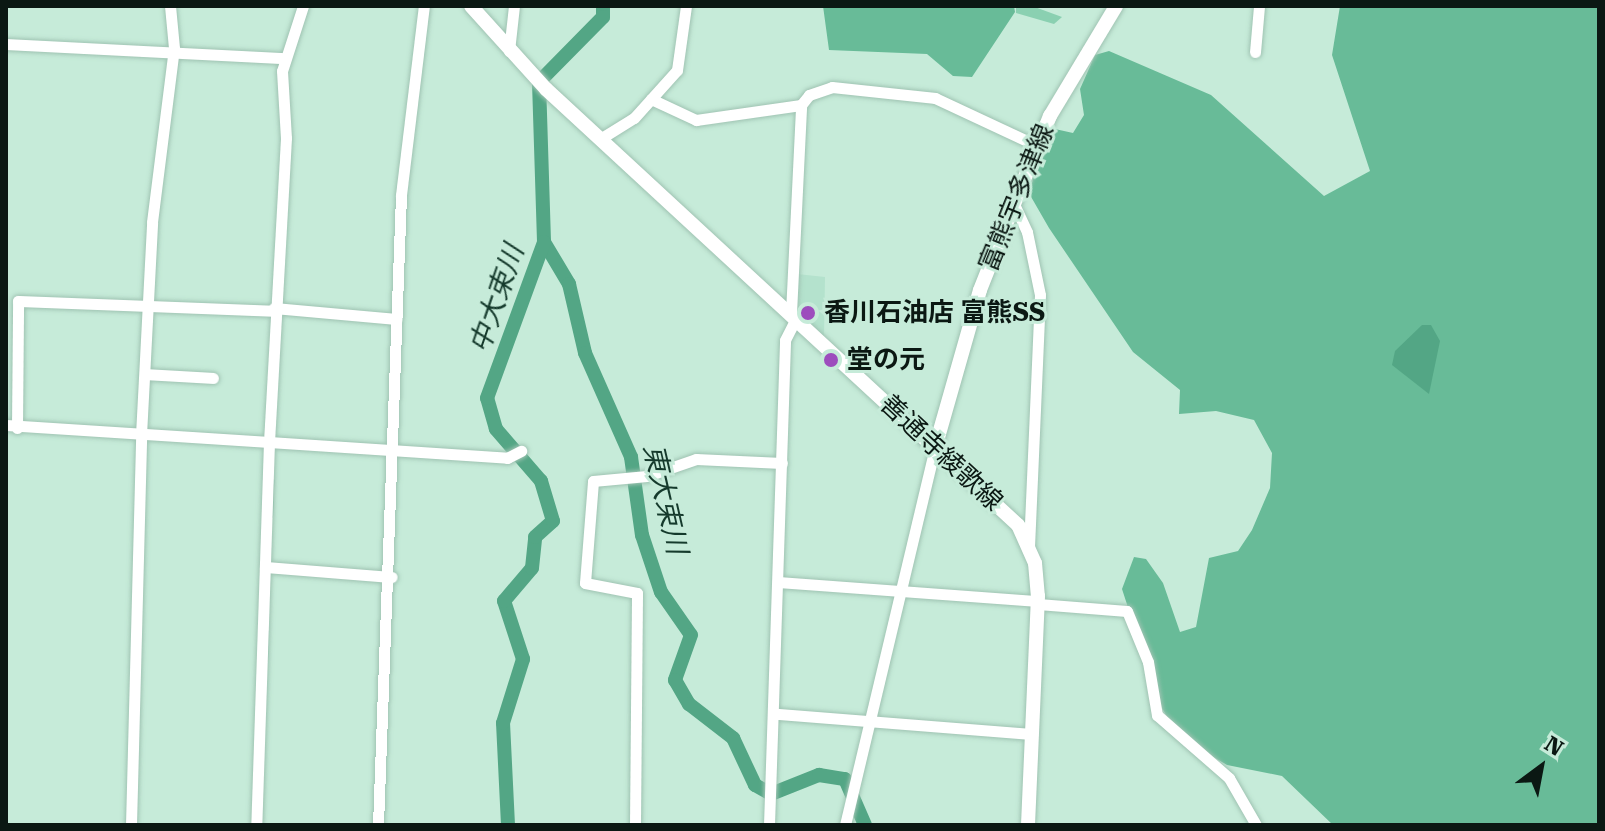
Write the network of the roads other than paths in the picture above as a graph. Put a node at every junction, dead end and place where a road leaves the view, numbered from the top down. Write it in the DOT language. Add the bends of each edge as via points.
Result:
graph roads {
  1 [pos="170,6"];
  2 [pos="303,6"];
  3 [pos="424,6"];
  4 [pos="471,6"];
  5 [pos="514,6"];
  6 [pos="686,6"];
  7 [pos="1116,6"];
  8 [pos="1259,6"];
  9 [pos="6,44"];
  10 [pos="174,48"];
  11 [pos="509,51"];
  12 [pos="1255,52"];
  13 [pos="283,58"];
  14 [pos="651,99"];
  15 [pos="801,105"];
  16 [pos="600,139"];
  17 [pos="1038,146"];
  18 [pos="1014,204"];
  19 [pos="276,309"];
  20 [pos="147,310"];
  21 [pos="793,316"];
  22 [pos="397,319"];
  23 [pos="145,374"];
  24 [pos="213,378"];
  25 [pos="12,426"];
  26 [pos="141,435"];
  27 [pos="271,442"];
  28 [pos="392,447"];
  29 [pos="935,448"];
  30 [pos="520,453"];
  31 [pos="782,463"];
  32 [pos="1029,547"];
  33 [pos="267,567"];
  34 [pos="392,577"];
  35 [pos="778,582"];
  36 [pos="899,594"];
  37 [pos="1038,603"];
  38 [pos="778,714"];
  39 [pos="866,722"];
  40 [pos="1032,734"];
  41 [pos="131,825"];
  42 [pos="256,825"];
  43 [pos="378,825"];
  44 [pos="635,825"];
  45 [pos="769,825"];
  46 [pos="845,825"];
  47 [pos="1028,825"];
  48 [pos="1256,825"];
  1 -- 10 [label="street"];
  2 -- 13 [label="street"];
  3 -- 22 [label="street" via="401,195"];
  4 -- 11 [label="main road, 善通寺綾歌線"];
  5 -- 11 [label="street"];
  6 -- 14 [label="street" via="677,70"];
  7 -- 17 [label="main road, 富熊宇多津線"];
  8 -- 12 [label="street"];
  9 -- 10 [label="street"];
  10 -- 13 [label="street"];
  10 -- 20 [label="street"];
  11 -- 16 [label="main road, 善通寺綾歌線"];
  13 -- 19 [label="street"];
  14 -- 15 [label="street" via="696,120"];
  14 -- 16 [label="street"];
  15 -- 17 [label="street" via="832,87 906,93 947,103"];
  15 -- 21 [label="street"];
  16 -- 21 [label="main road, 善通寺綾歌線"];
  17 -- 18 [label="main road, 富熊宇多津線"];
  18 -- 29 [label="main road, 富熊宇多津線" via="980,290"];
  18 -- 32 [label="street" via="1027,232 1040,295"];
  19 -- 20 [label="street"];
  19 -- 22 [label="street"];
  19 -- 27 [label="street"];
  20 -- 23 [label="street"];
  20 -- 25 [label="street" via="18,301"];
  21 -- 29 [label="main road, 善通寺綾歌線"];
  21 -- 31 [label="street" via="785,340"];
  22 -- 28 [label="street"];
  23 -- 24 [label="street" via="186,381"];
  23 -- 26 [label="street"];
  25 -- 26 [label="street"];
  26 -- 27 [label="street"];
  26 -- 41 [label="street"];
  27 -- 28 [label="street"];
  27 -- 33 [label="street"];
  28 -- 30 [label="street"];
  28 -- 34 [label="street"];
  29 -- 32 [label="main road, 善通寺綾歌線" via="1018,525"];
  29 -- 36 [label="street"];
  31 -- 35 [label="street"];
  31 -- 44 [label="street" via="696,459 632,478 593,481 585,583 637,593"];
  32 -- 37 [label="main road, 善通寺綾歌線"];
  33 -- 34 [label="street"];
  33 -- 42 [label="street"];
  34 -- 43 [label="street"];
  35 -- 36 [label="street"];
  35 -- 38 [label="street"];
  36 -- 37 [label="street"];
  36 -- 39 [label="street"];
  37 -- 40 [label="main road, 善通寺綾歌線"];
  37 -- 48 [label="street" via="1127,611 1148,662 1157,715 1229,778"];
  38 -- 39 [label="street"];
  38 -- 45 [label="street"];
  39 -- 40 [label="street"];
  39 -- 46 [label="street"];
  40 -- 47 [label="main road, 善通寺綾歌線"];
}
